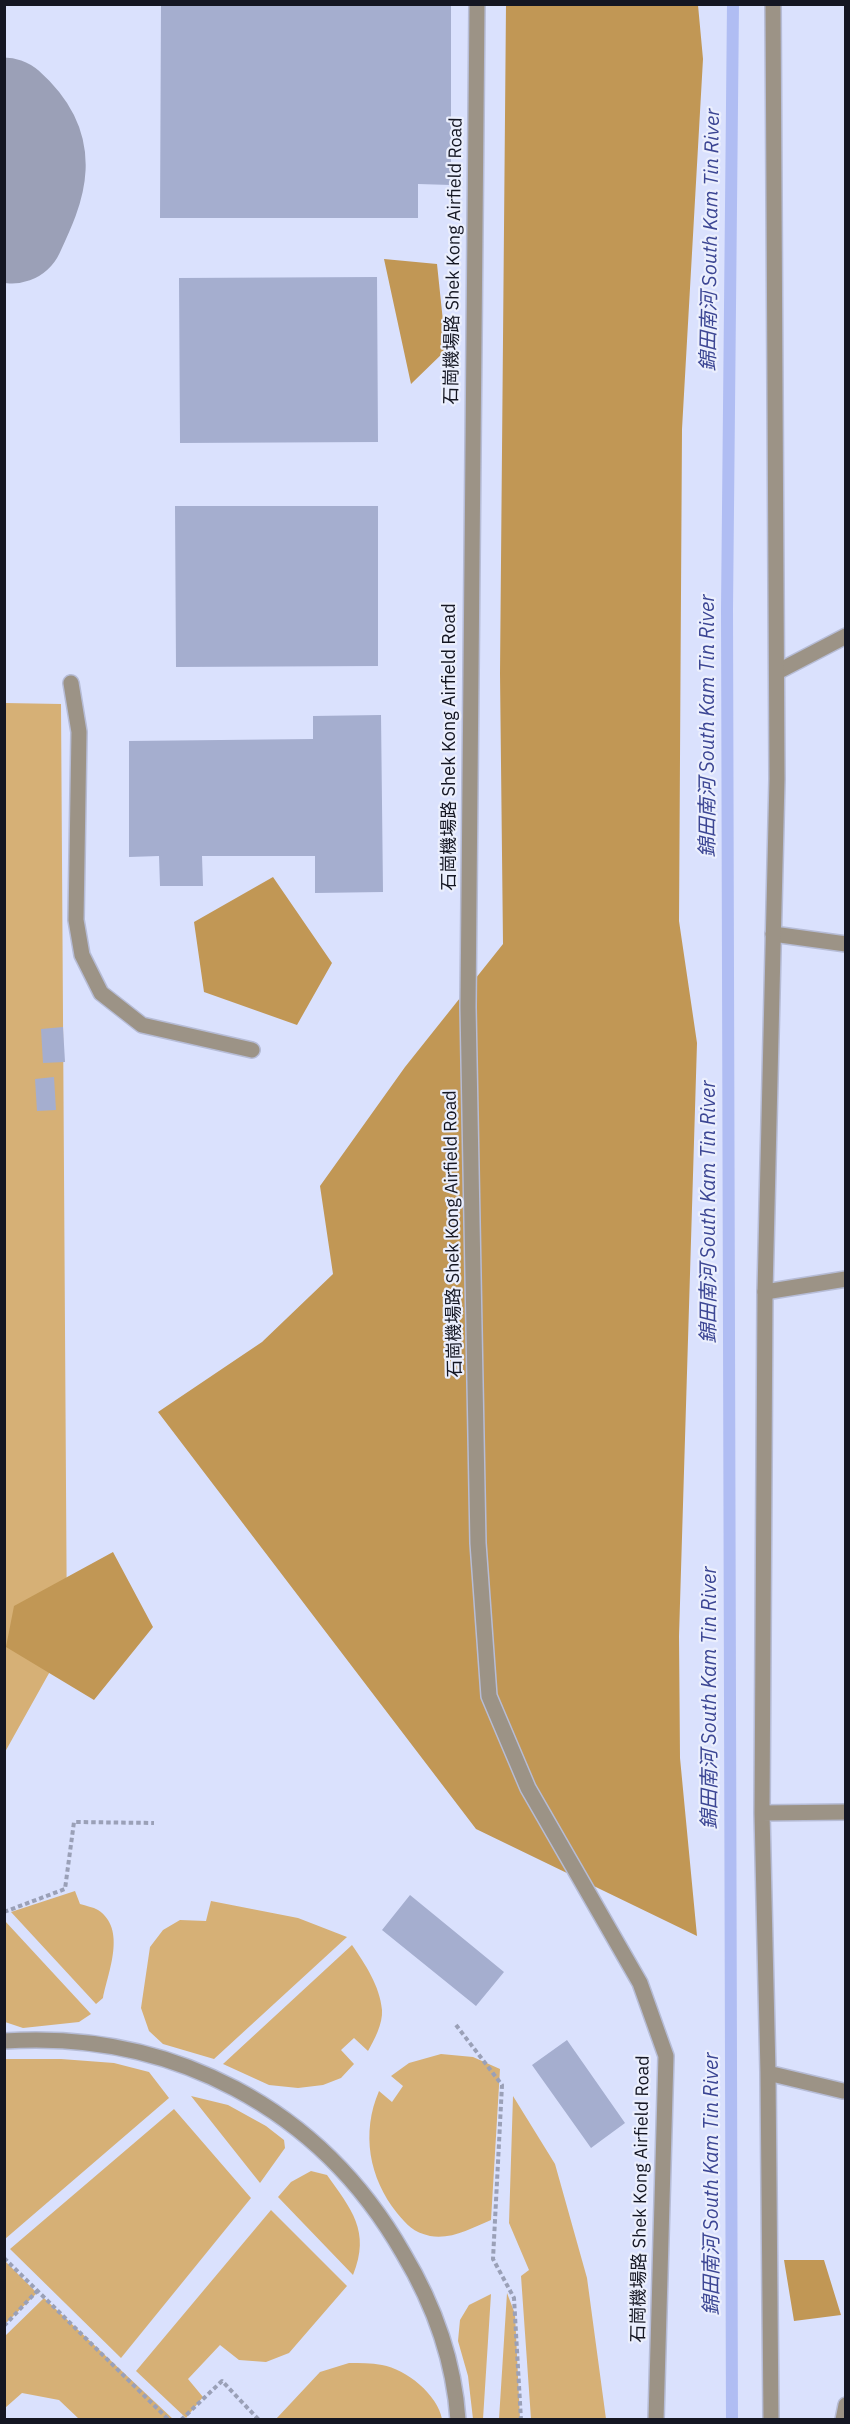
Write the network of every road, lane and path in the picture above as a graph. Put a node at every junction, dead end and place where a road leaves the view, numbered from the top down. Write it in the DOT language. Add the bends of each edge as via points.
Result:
graph roads {
  1 [pos="477,4"];
  2 [pos="773,4"];
  3 [pos="846,636"];
  4 [pos="777,672"];
  5 [pos="71,683"];
  6 [pos="773,934"];
  7 [pos="846,944"];
  8 [pos="252,1050"];
  9 [pos="846,1279"];
  10 [pos="765,1292"];
  11 [pos="846,1812"];
  12 [pos="762,1813"];
  13 [pos="154,1823"];
  14 [pos="4,1911"];
  15 [pos="456,2025"];
  16 [pos="4,2041"];
  17 [pos="768,2073"];
  18 [pos="844,2093"];
  19 [pos="4,2258"];
  20 [pos="38,2290"];
  21 [pos="4,2326"];
  22 [pos="846,2405"];
  23 [pos="169,2420"];
  24 [pos="181,2420"];
  25 [pos="259,2420"];
  26 [pos="458,2420"];
  27 [pos="521,2420"];
  28 [pos="656,2420"];
  29 [pos="771,2420"];
  30 [pos="843,2420"];
  1 -- 28 [label="street, 石崗機場路 Shek Kong Airfield Road" via="468,1007 478,1531 489,1696 528,1788 640,1983 666,2056"];
  2 -- 4 [label="street"];
  3 -- 4 [label="street"];
  4 -- 6 [label="street"];
  5 -- 8 [label="street" via="79,732 76,920 82,956 101,993 142,1025"];
  6 -- 7 [label="street"];
  6 -- 10 [label="street"];
  9 -- 10 [label="street"];
  10 -- 12 [label="street"];
  11 -- 12 [label="street"];
  12 -- 17 [label="street"];
  13 -- 14 [label="path" via="74,1822 65,1889"];
  15 -- 27 [label="path" via="502,2085 493,2259 514,2298"];
  16 -- 26 [label="street" via="87,2042 185,2065 268,2107 316,2144 353,2180 385,2220 419,2279 448,2360"];
  17 -- 18 [label="street"];
  17 -- 29 [label="street"];
  19 -- 20 [label="path"];
  20 -- 21 [label="path"];
  20 -- 23 [label="path"];
  22 -- 30 [label="street"];
  24 -- 25 [label="path" via="222,2381"];
}
